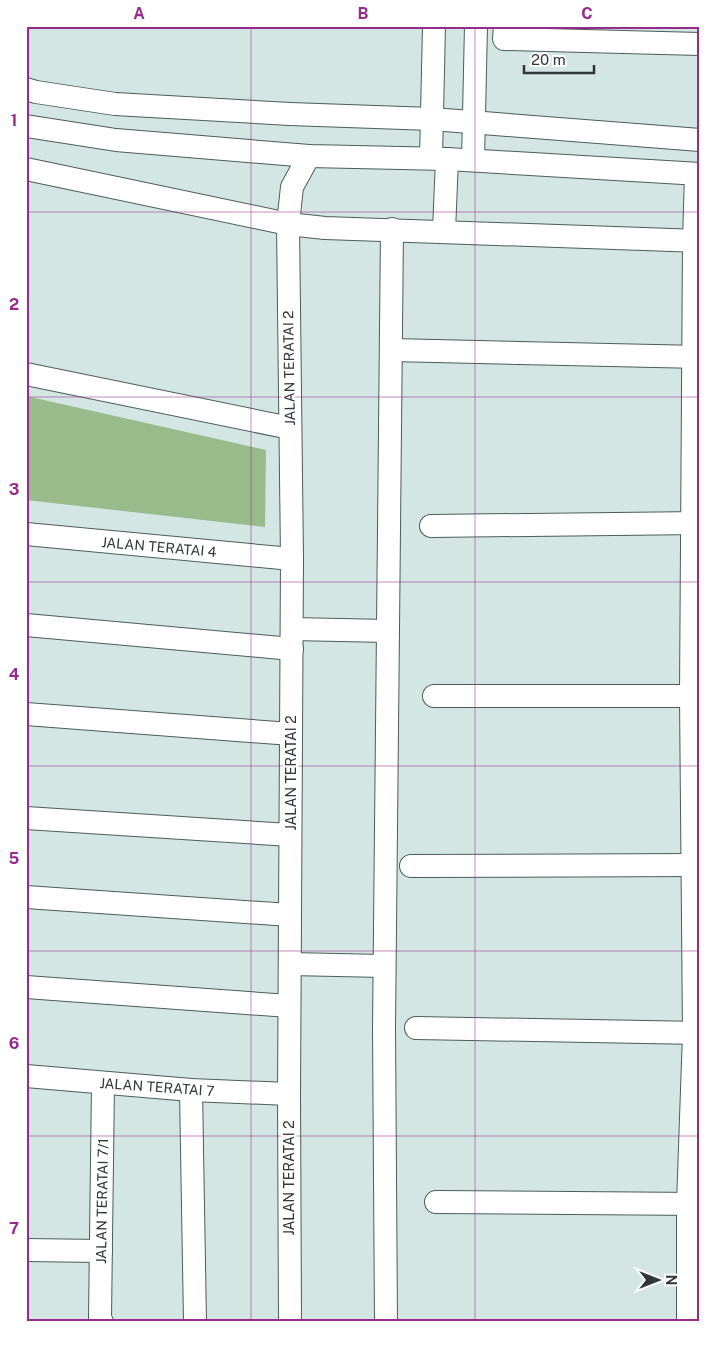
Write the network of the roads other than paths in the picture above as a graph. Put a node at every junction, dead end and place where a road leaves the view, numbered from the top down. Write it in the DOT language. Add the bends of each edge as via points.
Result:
graph roads {
  1 [pos="434,26"];
  2 [pos="476,26"];
  3 [pos="504,26"];
  4 [pos="700,44"];
  5 [pos="26,89"];
  6 [pos="432,119"];
  7 [pos="474,122"];
  8 [pos="26,126"];
  9 [pos="700,140"];
  10 [pos="308,156"];
  11 [pos="439,158"];
  12 [pos="473,160"];
  13 [pos="26,169"];
  14 [pos="698,174"];
  15 [pos="288,224"];
  16 [pos="392,230"];
  17 [pos="444,231"];
  18 [pos="697,241"];
  19 [pos="391,350"];
  20 [pos="696,357"];
  21 [pos="26,374"];
  22 [pos="290,428"];
  23 [pos="696,523"];
  24 [pos="431,526"];
  25 [pos="26,534"];
  26 [pos="292,559"];
  27 [pos="26,625"];
  28 [pos="388,631"];
  29 [pos="292,639"];
  30 [pos="434,696"];
  31 [pos="691,696"];
  32 [pos="26,714"];
  33 [pos="291,734"];
  34 [pos="26,818"];
  35 [pos="290,835"];
  36 [pos="696,865"];
  37 [pos="411,866"];
  38 [pos="26,897"];
  39 [pos="290,915"];
  40 [pos="290,964"];
  41 [pos="384,966"];
  42 [pos="26,987"];
  43 [pos="289,1006"];
  44 [pos="416,1028"];
  45 [pos="697,1033"];
  46 [pos="26,1076"];
  47 [pos="103,1083"];
  48 [pos="191,1090"];
  49 [pos="289,1094"];
  50 [pos="436,1202"];
  51 [pos="694,1204"];
  52 [pos="26,1250"];
  53 [pos="102,1251"];
  54 [pos="101,1320"];
  55 [pos="195,1322"];
  56 [pos="290,1322"];
  57 [pos="386,1322"];
  58 [pos="688,1322"];
  1 -- 6 [label="street"];
  2 -- 7 [label="street"];
  3 -- 4 [label="street" via="504,39"];
  5 -- 6 [label="street" via="115,104"];
  6 -- 7 [label="street"];
  6 -- 11 [label="street"];
  7 -- 9 [label="street"];
  7 -- 12 [label="street"];
  8 -- 10 [label="street" via="116,140"];
  10 -- 11 [label="street"];
  10 -- 15 [label="street, JALAN TERATAI 2" via="292,187"];
  11 -- 12 [label="street"];
  11 -- 17 [label="street"];
  12 -- 14 [label="street"];
  13 -- 15 [label="street"];
  14 -- 18 [label="street"];
  15 -- 16 [label="street"];
  15 -- 22 [label="street, JALAN TERATAI 2"];
  16 -- 17 [label="street"];
  16 -- 19 [label="street"];
  17 -- 18 [label="street"];
  18 -- 20 [label="street"];
  19 -- 20 [label="street"];
  19 -- 28 [label="street"];
  20 -- 23 [label="street"];
  21 -- 22 [label="street"];
  22 -- 26 [label="street, JALAN TERATAI 2"];
  23 -- 24 [label="street"];
  23 -- 31 [label="street"];
  25 -- 26 [label="street, JALAN TERATAI 4"];
  26 -- 29 [label="street, JALAN TERATAI 2"];
  27 -- 29 [label="street"];
  28 -- 29 [label="street"];
  28 -- 41 [label="street"];
  29 -- 33 [label="street, JALAN TERATAI 2"];
  30 -- 31 [label="street"];
  31 -- 36 [label="street"];
  32 -- 33 [label="street"];
  33 -- 35 [label="street, JALAN TERATAI 2"];
  34 -- 35 [label="street"];
  35 -- 39 [label="street, JALAN TERATAI 2"];
  36 -- 37 [label="street"];
  36 -- 45 [label="street"];
  38 -- 39 [label="street"];
  39 -- 40 [label="street, JALAN TERATAI 2"];
  40 -- 41 [label="street"];
  40 -- 43 [label="street, JALAN TERATAI 2"];
  41 -- 57 [label="street"];
  42 -- 43 [label="street"];
  43 -- 49 [label="street, JALAN TERATAI 2"];
  44 -- 45 [label="street"];
  45 -- 51 [label="street"];
  46 -- 47 [label="street, JALAN TERATAI 7"];
  47 -- 48 [label="street, JALAN TERATAI 7"];
  47 -- 53 [label="street, JALAN TERATAI 7/1"];
  48 -- 49 [label="street, JALAN TERATAI 7"];
  48 -- 55 [label="street"];
  49 -- 56 [label="street, JALAN TERATAI 2"];
  50 -- 51 [label="street"];
  51 -- 58 [label="street"];
  52 -- 53 [label="street"];
  53 -- 54 [label="street, JALAN TERATAI 7/1"];
}
